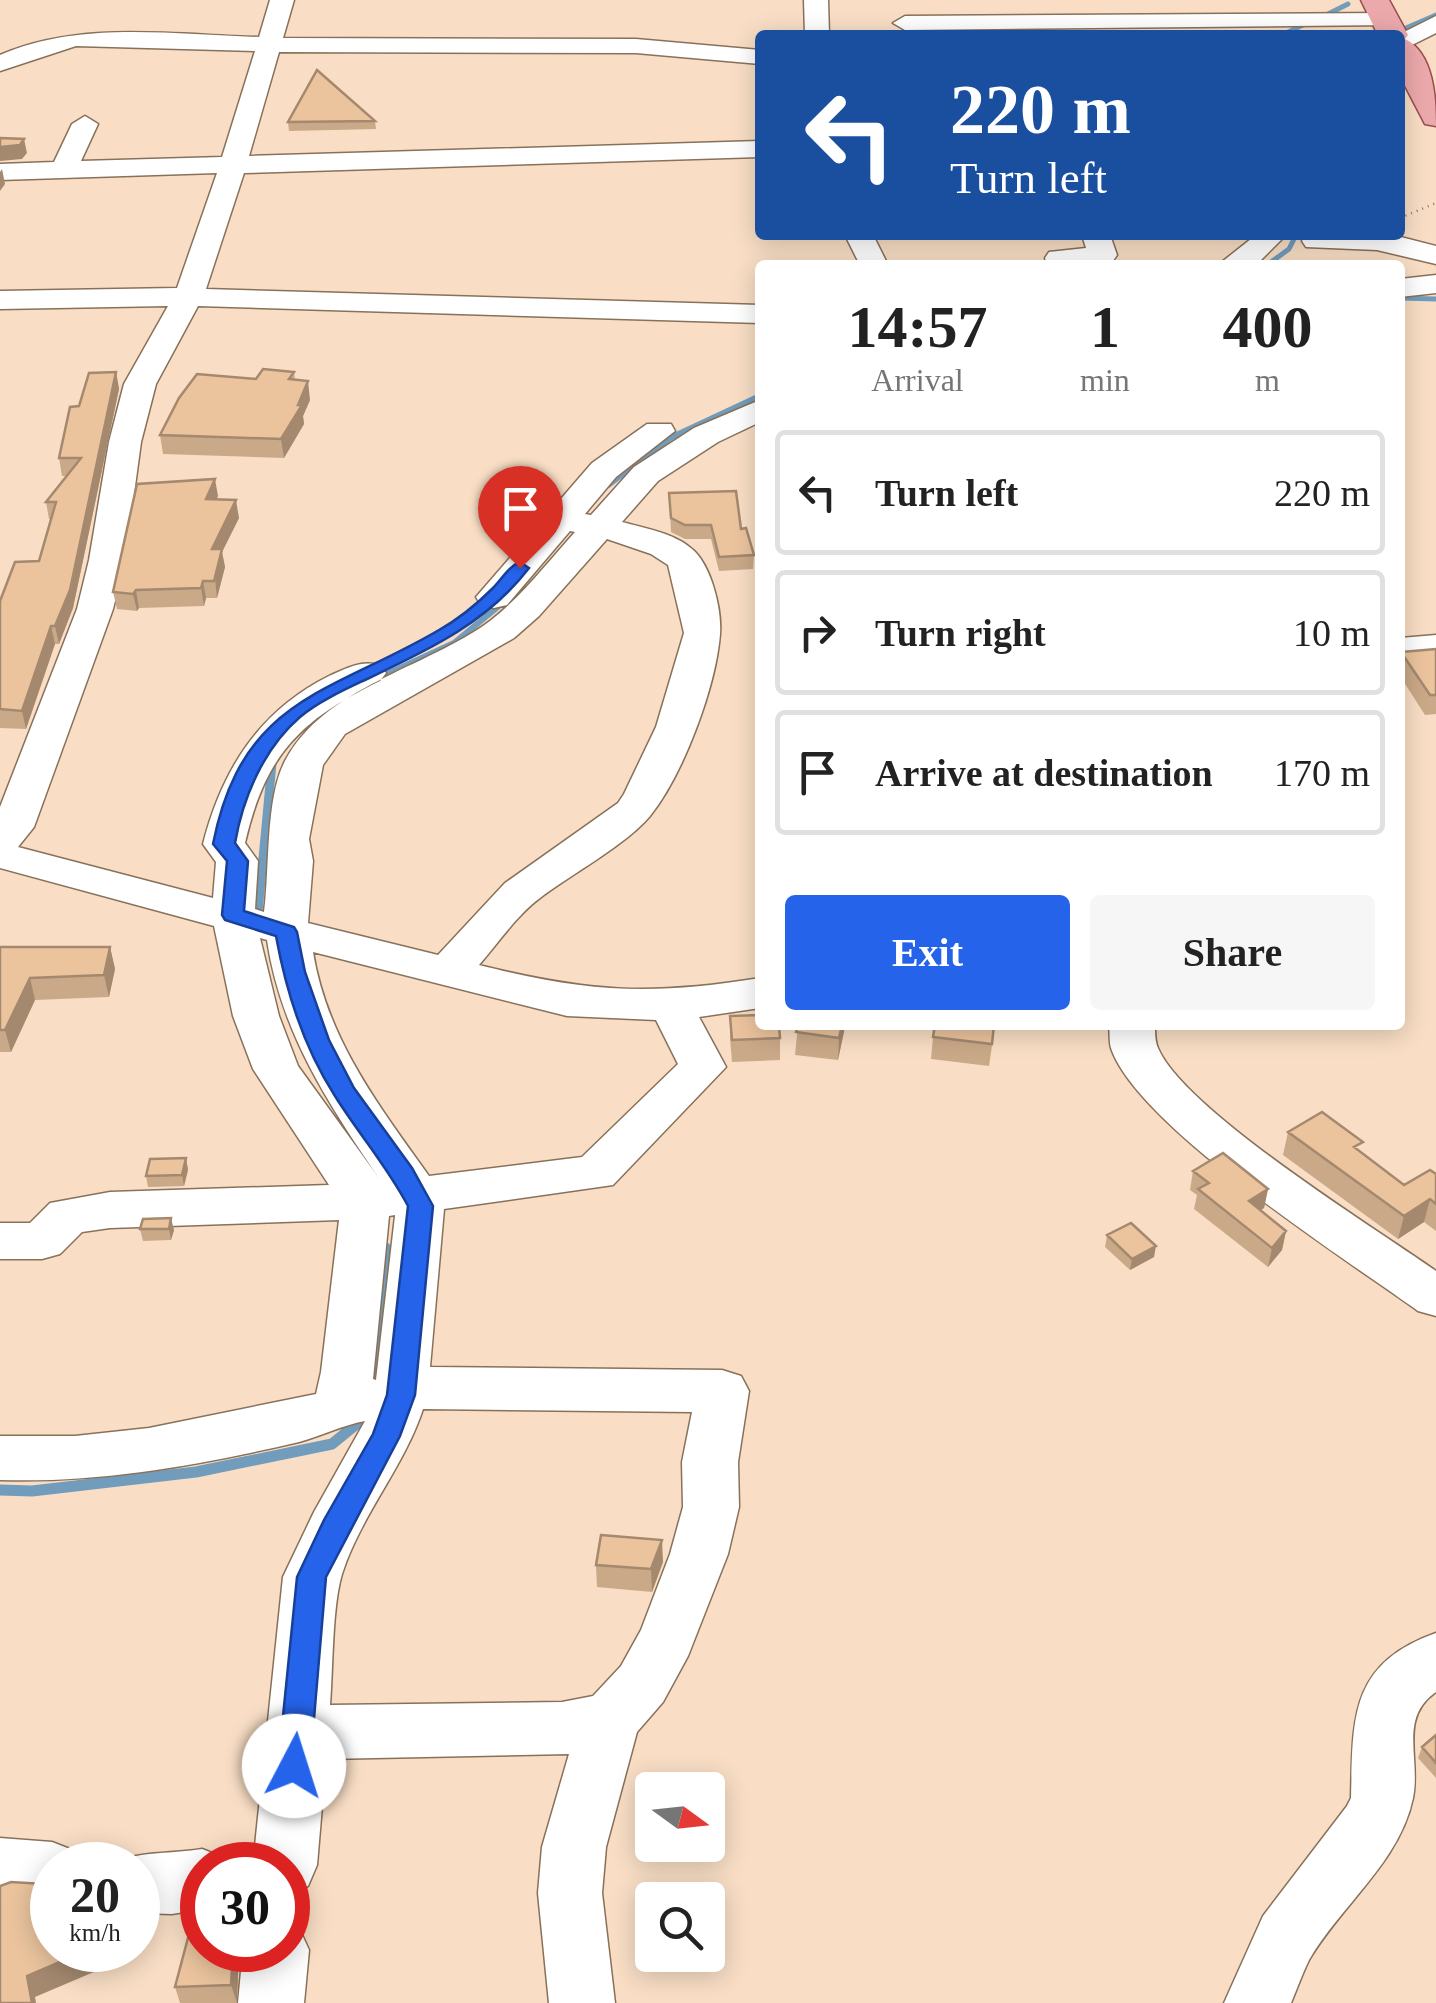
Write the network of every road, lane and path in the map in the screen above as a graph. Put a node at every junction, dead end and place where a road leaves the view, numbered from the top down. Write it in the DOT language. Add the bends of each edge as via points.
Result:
graph roads {
  1 [pos="282,0"];
  2 [pos="816,0"];
  3 [pos="978,11"];
  4 [pos="1436,23"];
  5 [pos="905,24"];
  6 [pos="817,30"];
  7 [pos="1292,30"];
  8 [pos="1405,32"];
  9 [pos="267,53"];
  10 [pos="755,57"];
  11 [pos="1405,62"];
  12 [pos="0,64"];
  13 [pos="1436,118"];
  14 [pos="85,124"];
  15 [pos="755,149"];
  16 [pos="234,162"];
  17 [pos="64,170"];
  18 [pos="0,172"];
  19 [pos="1436,203"];
  20 [pos="1405,216"];
  21 [pos="1098,240"];
  22 [pos="1267,240"];
  23 [pos="1315,240"];
  24 [pos="1381,240"];
  25 [pos="1436,255"];
  26 [pos="1060,260"];
  27 [pos="1243,260"];
  28 [pos="1300,260"];
  29 [pos="1436,284"];
  30 [pos="1405,287"];
  31 [pos="188,297"];
  32 [pos="0,300"];
  33 [pos="755,314"];
  34 [pos="755,387"];
  35 [pos="755,413"];
  36 [pos="577,523"];
  37 [pos="1436,646"];
  38 [pos="1405,649"];
  39 [pos="0,841"];
  40 [pos="0,855"];
  41 [pos="260,923"];
  42 [pos="448,972"];
  43 [pos="755,994"];
  44 [pos="672,1008"];
  45 [pos="1132,1030"];
  46 [pos="391,1197"];
  47 [pos="0,1241"];
  48 [pos="1436,1296"];
  49 [pos="376,1397"];
  50 [pos="0,1458"];
  51 [pos="1436,1659"];
  52 [pos="610,1719"];
  53 [pos="297,1732"];
  54 [pos="287,1842"];
  55 [pos="0,1868"];
  56 [pos="30,1870"];
  57 [pos="274,1972"];
  58 [pos="271,2003"];
  59 [pos="582,2003"];
  60 [pos="1257,2003"];
  1 -- 9 [label="street"];
  2 -- 6 [label="street"];
  3 -- 5 [label="street"];
  3 -- 7 [label="street"];
  4 -- 8 [label="street"];
  9 -- 10 [label="street" via="471,43"];
  9 -- 12 [label="street" via="108,60 113,42 59,41"];
  9 -- 16 [label="street"];
  11 -- 13 [label="main road"];
  14 -- 17 [label="street"];
  15 -- 16 [label="street"];
  16 -- 17 [label="street"];
  16 -- 31 [label="street"];
  17 -- 18 [label="street"];
  19 -- 20 [label="path"];
  21 -- 26 [label="street" via="1102,255"];
  22 -- 27 [label="street"];
  23 -- 28 [label="street"];
  24 -- 25 [label="street"];
  29 -- 30 [label="street"];
  31 -- 32 [label="street"];
  31 -- 33 [label="street"];
  31 -- 39 [label="street" via="140,384 95,609 13,826"];
  34 -- 36 [label="street" via="638,443 604,470"];
  35 -- 36 [label="street" via="670,456"];
  36 -- 41 [label="street" via="526,608 501,630 352,712 313,746 303,764 288,840 292,861"];
  36 -- 41 [label="street" via="472,617 420,650 344,683 278,726 232,804 224,844"];
  36 -- 42 [label="street" via="657,546 686,562 702,630 675,726 645,798 520,892"];
  37 -- 38 [label="street"];
  40 -- 41 [label="street"];
  41 -- 42 [label="street"];
  41 -- 46 [label="street" via="294,972 317,1040"];
  42 -- 44 [label="street" via="566,1002"];
  43 -- 44 [label="street"];
  44 -- 46 [label="street" via="703,1067 596,1172"];
  45 -- 48 [label="street" via="1134,1048 1162,1090 1237,1156"];
  46 -- 47 [label="street" via="110,1210 68,1216 42,1241"];
  46 -- 49 [label="street" via="420,1216"];
  49 -- 50 [label="street" via="307,1419 140,1454"];
  49 -- 52 [label="street" via="553,1386 722,1391 710,1462 711,1507 698,1554 667,1638 642,1684"];
  49 -- 53 [label="street" via="386,1436 312,1577"];
  51 -- 60 [label="street" via="1398,1685 1383,1720 1382,1798 1371,1825 1286,1938"];
  52 -- 53 [label="street" via="562,1729"];
  52 -- 59 [label="street" via="574,1847 570,1894"];
  53 -- 54 [label="street"];
  55 -- 56 [label="street"];
  57 -- 58 [label="street"];
}
